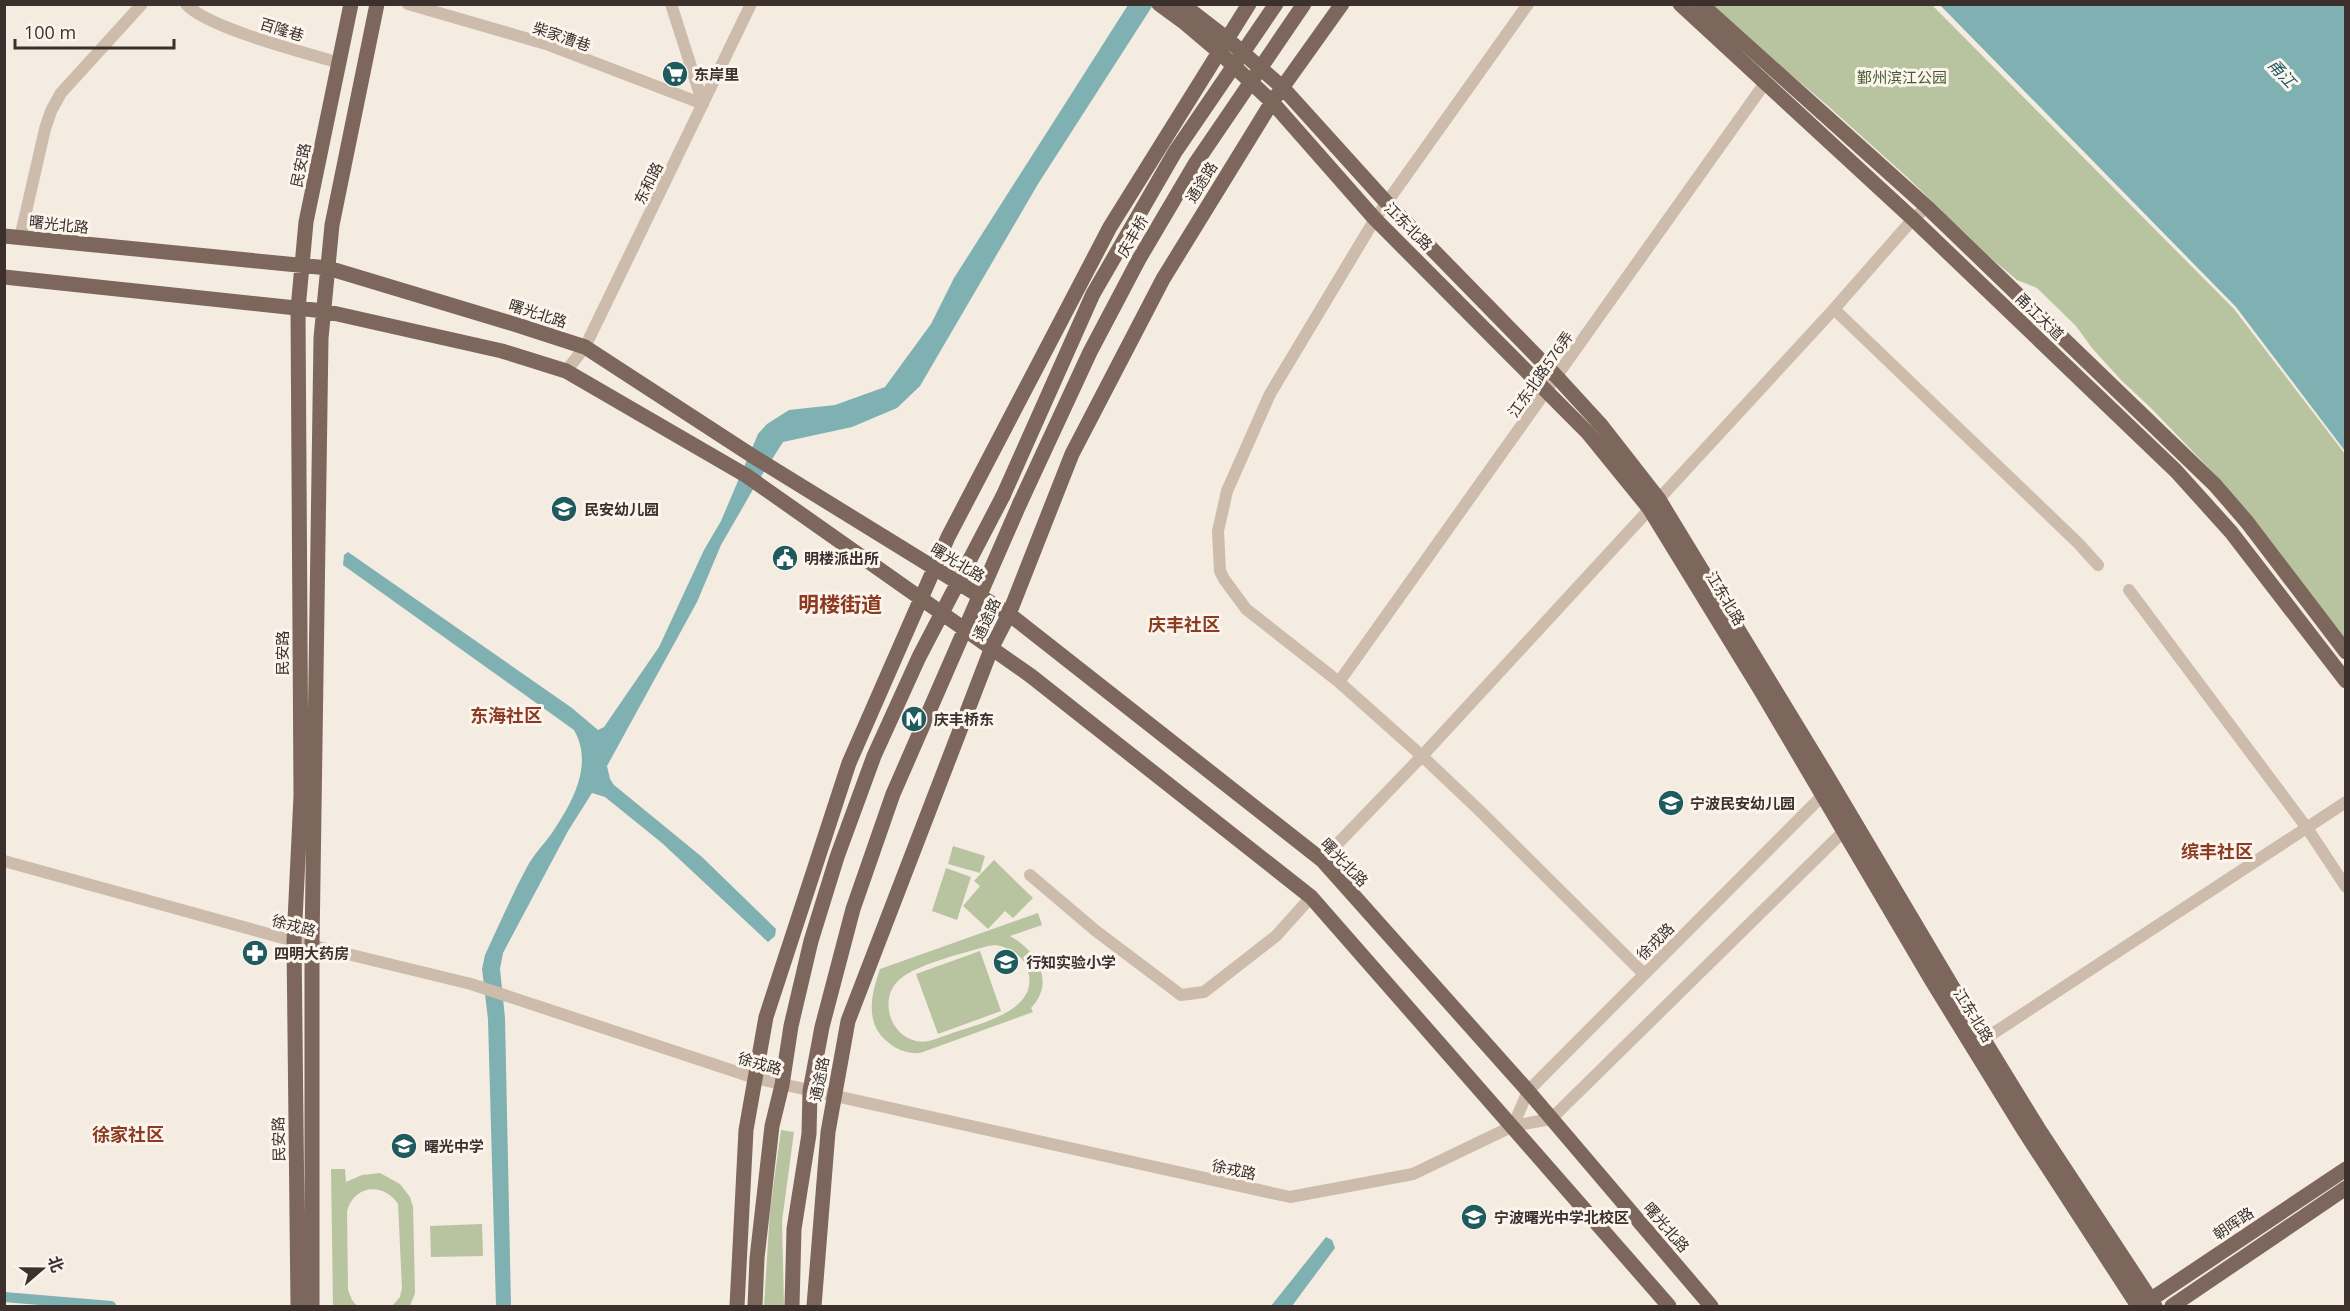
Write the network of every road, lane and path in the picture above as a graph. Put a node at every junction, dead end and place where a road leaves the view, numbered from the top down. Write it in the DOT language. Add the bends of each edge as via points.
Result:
graph roads {
  1 [pos="142,4"];
  2 [pos="186,4"];
  3 [pos="351,4"];
  4 [pos="377,4"];
  5 [pos="408,4"];
  6 [pos="671,4"];
  7 [pos="751,4"];
  8 [pos="1159,4"];
  9 [pos="1249,4"];
  10 [pos="1276,4"];
  11 [pos="1304,4"];
  12 [pos="1342,4"];
  13 [pos="1528,4"];
  14 [pos="1680,4"];
  15 [pos="1701,4"];
  16 [pos="1185,12"];
  17 [pos="1222,45"];
  18 [pos="340,63"];
  19 [pos="1765,83"];
  20 [pos="1283,88"];
  21 [pos="1272,102"];
  22 [pos="703,104"];
  23 [pos="1387,203"];
  24 [pos="1926,207"];
  25 [pos="1375,219"];
  26 [pos="1913,219"];
  27 [pos="4,236"];
  28 [pos="20,238"];
  29 [pos="301,267"];
  30 [pos="328,268"];
  31 [pos="4,277"];
  32 [pos="298,309"];
  33 [pos="1834,309"];
  34 [pos="324,311"];
  35 [pos="585,347"];
  36 [pos="566,371"];
  37 [pos="1557,377"];
  38 [pos="1547,390"];
  39 [pos="1020,503"];
  40 [pos="1653,503"];
  41 [pos="2098,565"];
  42 [pos="934,569"];
  43 [pos="957,583"];
  44 [pos="2129,590"];
  45 [pos="979,596"];
  46 [pos="920,598"];
  47 [pos="942,612"];
  48 [pos="1009,614"];
  49 [pos="965,628"];
  50 [pos="992,647"];
  51 [pos="2346,652"];
  52 [pos="2346,681"];
  53 [pos="1339,682"];
  54 [pos="1422,756"];
  55 [pos="1827,791"];
  56 [pos="2346,802"];
  57 [pos="1849,826"];
  58 [pos="2307,828"];
  59 [pos="1322,860"];
  60 [pos="4,861"];
  61 [pos="1030,875"];
  62 [pos="2346,887"];
  63 [pos="1311,897"];
  64 [pos="294,941"];
  65 [pos="312,945"];
  66 [pos="1644,974"];
  67 [pos="1978,1043"];
  68 [pos="755,1078"];
  69 [pos="782,1085"];
  70 [pos="810,1091"];
  71 [pos="1528,1091"];
  72 [pos="834,1097"];
  73 [pos="1551,1119"];
  74 [pos="1513,1126"];
  75 [pos="2346,1169"];
  76 [pos="2346,1188"];
  77 [pos="2146,1305"];
  78 [pos="298,1306"];
  79 [pos="312,1306"];
  80 [pos="737,1306"];
  81 [pos="756,1306"];
  82 [pos="792,1306"];
  83 [pos="814,1306"];
  84 [pos="1669,1306"];
  85 [pos="1712,1306"];
  86 [pos="2172,1306"];
  1 -- 28 [label="street" via="61,93 51,111"];
  2 -- 18 [label="street, 百隆巷" via="194,13 243,33"];
  3 -- 18 [label="main road, 民安路"];
  4 -- 30 [label="main road" via="332,225"];
  5 -- 22 [label="street, 柴家漕巷" via="546,44"];
  6 -- 22 [label="street"];
  7 -- 22 [label="street, 东和路"];
  8 -- 16 [label="main road, 江东北路"];
  9 -- 17 [label="main road"];
  10 -- 43 [label="main road, 庆丰桥, bridge" via="1175,152 1093,294 1003,496"];
  11 -- 39 [label="main road, 庆丰桥, bridge" via="1195,164 1139,259 1090,352"];
  12 -- 20 [label="main road, 通途路"];
  13 -- 23 [label="street"];
  14 -- 19 [label="main road, 甬江大道"];
  15 -- 24 [label="main road, 甬江大道"];
  16 -- 17 [label="main road, 江东北路"];
  17 -- 20 [label="main road, 江东北路"];
  17 -- 21 [label="main road, 江东北路"];
  17 -- 42 [label="main road" via="1110,227"];
  18 -- 29 [label="main road, 民安路" via="306,222"];
  19 -- 26 [label="main road, 甬江大道"];
  19 -- 37 [label="street, 江东北路576弄"];
  20 -- 21 [label="main road, 通途路"];
  20 -- 23 [label="main road, 江东北路"];
  21 -- 25 [label="main road, 江东北路"];
  21 -- 48 [label="main road, 通途路" via="1163,279 1072,454"];
  22 -- 35 [label="street, 东和路"];
  23 -- 25 [label="street"];
  23 -- 37 [label="main road, 江东北路"];
  24 -- 26 [label="street"];
  24 -- 51 [label="main road, 甬江大道" via="2215,485"];
  25 -- 38 [label="main road, 江东北路"];
  25 -- 53 [label="street" via="1270,394 1227,492 1218,531 1220,571 1246,609"];
  26 -- 33 [label="street"];
  26 -- 52 [label="main road, 甬江大道" via="2176,471 2231,532"];
  27 -- 28 [label="main road, 曙光北路"];
  28 -- 29 [label="main road, 曙光北路"];
  29 -- 30 [label="main road, 曙光北路"];
  29 -- 32 [label="main road, 民安路"];
  30 -- 34 [label="main road"];
  30 -- 35 [label="main road, 曙光北路"];
  31 -- 32 [label="main road"];
  32 -- 34 [label="main road"];
  32 -- 64 [label="main road, 民安路" via="301,796"];
  33 -- 40 [label="street"];
  33 -- 41 [label="street"];
  34 -- 36 [label="main road" via="502,351"];
  34 -- 65 [label="main road"];
  35 -- 36 [label="street, 东和路"];
  35 -- 42 [label="main road, 曙光北路"];
  36 -- 46 [label="main road" via="747,476"];
  37 -- 38 [label="street, 江东北路576弄"];
  37 -- 40 [label="main road, 江东北路" via="1601,425"];
  38 -- 40 [label="main road, 江东北路"];
  38 -- 53 [label="street, 江东北路576弄"];
  39 -- 45 [label="main road, 通途路"];
  40 -- 54 [label="street"];
  40 -- 55 [label="main road, 江东北路" via="1760,689"];
  42 -- 43 [label="main road, 曙光北路"];
  42 -- 46 [label="main road"];
  43 -- 45 [label="main road, 曙光北路"];
  43 -- 47 [label="main road"];
  44 -- 58 [label="street"];
  45 -- 48 [label="main road, 曙光北路"];
  45 -- 49 [label="main road, 通途路"];
  46 -- 47 [label="main road"];
  46 -- 68 [label="main road" via="849,763 766,1017"];
  47 -- 49 [label="main road"];
  47 -- 69 [label="main road" via="874,756 837,857 811,941"];
  48 -- 50 [label="main road, 通途路"];
  48 -- 59 [label="main road, 曙光北路"];
  49 -- 50 [label="main road"];
  49 -- 70 [label="main road, 通途路" via="893,794 852,909"];
  50 -- 63 [label="main road"];
  50 -- 72 [label="main road, 通途路" via="848,1021"];
  53 -- 54 [label="street"];
  54 -- 59 [label="street"];
  54 -- 66 [label="street"];
  55 -- 57 [label="main road, 江东北路"];
  55 -- 66 [label="street, 徐戎路"];
  56 -- 58 [label="street"];
  57 -- 67 [label="main road, 江东北路"];
  57 -- 73 [label="street"];
  58 -- 62 [label="street"];
  58 -- 67 [label="street"];
  59 -- 71 [label="main road, 曙光北路"];
  60 -- 64 [label="street, 徐戎路"];
  61 -- 63 [label="street" via="1181,995 1204,992 1276,936"];
  63 -- 74 [label="main road"];
  64 -- 65 [label="street, 徐戎路"];
  64 -- 78 [label="main road, 民安路"];
  65 -- 68 [label="street, 徐戎路" via="471,984"];
  65 -- 79 [label="main road"];
  66 -- 71 [label="street, 徐戎路"];
  67 -- 77 [label="main road, 江东北路" via="2025,1132"];
  68 -- 69 [label="street, 徐戎路"];
  68 -- 80 [label="main road" via="746,1130"];
  69 -- 70 [label="street, 徐戎路"];
  69 -- 81 [label="main road" via="772,1126 757,1258"];
  70 -- 72 [label="street, 徐戎路"];
  70 -- 82 [label="main road, 通途路" via="794,1229"];
  71 -- 73 [label="main road, 曙光北路"];
  71 -- 74 [label="street, 徐戎路"];
  72 -- 74 [label="street, 徐戎路" via="1290,1197 1413,1174"];
  72 -- 83 [label="main road, 通途路"];
  73 -- 74 [label="street, 徐戎路"];
  73 -- 85 [label="main road, 曙光北路"];
  74 -- 84 [label="main road"];
  75 -- 77 [label="main road, 朝晖路"];
  76 -- 86 [label="main road"];
}
